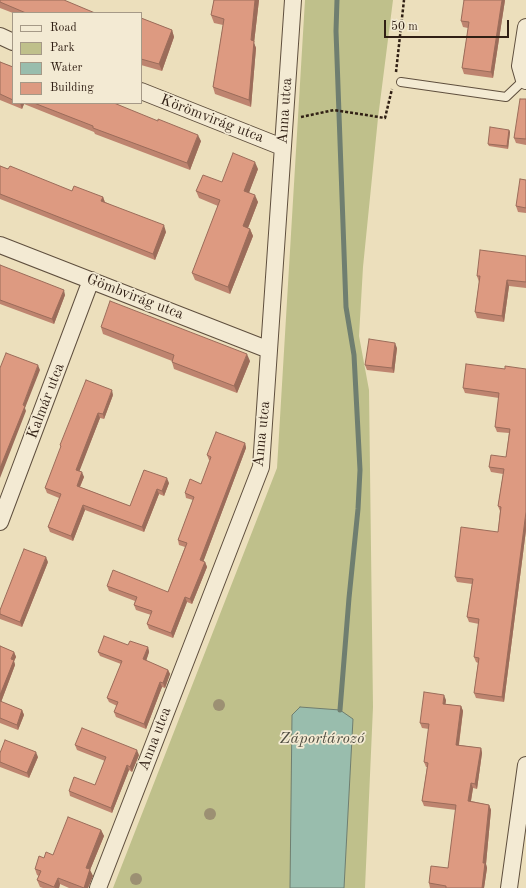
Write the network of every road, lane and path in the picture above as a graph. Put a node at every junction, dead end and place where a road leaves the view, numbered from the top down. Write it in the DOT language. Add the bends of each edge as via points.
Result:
graph roads {
  1 [pos="293,0"];
  2 [pos="404,0"];
  3 [pos="526,27"];
  4 [pos="0,36"];
  5 [pos="12,42"];
  6 [pos="525,80"];
  7 [pos="398,83"];
  8 [pos="142,91"];
  9 [pos="284,120"];
  10 [pos="282,146"];
  11 [pos="0,245"];
  12 [pos="91,280"];
  13 [pos="270,350"];
  14 [pos="0,522"];
  15 [pos="526,765"];
  16 [pos="519,871"];
  17 [pos="98,888"];
  18 [pos="509,888"];
  1 -- 9 [label="street, Anna utca"];
  2 -- 7 [label="path"];
  3 -- 6 [label="street" via="520,66"];
  4 -- 5 [label="street"];
  6 -- 7 [label="lane" via="506,97"];
  7 -- 9 [label="path" via="385,118 334,110"];
  8 -- 10 [label="street, Körömvirág utca"];
  9 -- 10 [label="street, Anna utca"];
  10 -- 13 [label="street, Anna utca"];
  11 -- 12 [label="street, Gömbvirág utca"];
  12 -- 13 [label="street, Gömbvirág utca"];
  12 -- 14 [label="street, Kalmár utca"];
  13 -- 17 [label="street, Anna utca" via="261,467"];
  15 -- 16 [label="street"];
  16 -- 18 [label="street"];
}
